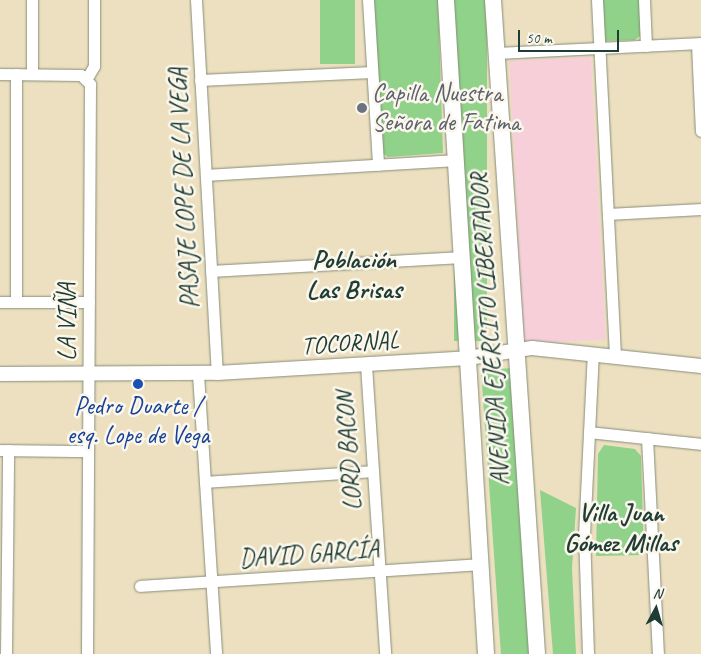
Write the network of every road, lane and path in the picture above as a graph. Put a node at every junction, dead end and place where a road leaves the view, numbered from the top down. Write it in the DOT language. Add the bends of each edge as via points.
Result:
graph roads {
  1 [pos="32,0"];
  2 [pos="94,0"];
  3 [pos="196,0"];
  4 [pos="368,0"];
  5 [pos="446,0"];
  6 [pos="493,0"];
  7 [pos="597,0"];
  8 [pos="644,0"];
  9 [pos="699,44"];
  10 [pos="646,46"];
  11 [pos="600,48"];
  12 [pos="497,53"];
  13 [pos="372,72"];
  14 [pos="0,74"];
  15 [pos="16,74"];
  16 [pos="32,74"];
  17 [pos="87,78"];
  18 [pos="200,80"];
  19 [pos="701,131"];
  20 [pos="456,160"];
  21 [pos="378,165"];
  22 [pos="206,175"];
  23 [pos="701,209"];
  24 [pos="608,214"];
  25 [pos="462,257"];
  26 [pos="211,271"];
  27 [pos="0,302"];
  28 [pos="16,302"];
  29 [pos="89,302"];
  30 [pos="517,350"];
  31 [pos="593,354"];
  32 [pos="616,356"];
  33 [pos="468,358"];
  34 [pos="366,365"];
  35 [pos="701,366"];
  36 [pos="0,374"];
  37 [pos="89,374"];
  38 [pos="198,374"];
  39 [pos="217,374"];
  40 [pos="589,432"];
  41 [pos="647,438"];
  42 [pos="701,444"];
  43 [pos="4,450"];
  44 [pos="88,451"];
  45 [pos="373,471"];
  46 [pos="205,482"];
  47 [pos="4,514"];
  48 [pos="480,564"];
  49 [pos="379,572"];
  50 [pos="4,578"];
  51 [pos="212,582"];
  52 [pos="140,586"];
  53 [pos="3,642"];
  54 [pos="6,654"];
  55 [pos="87,654"];
  56 [pos="216,654"];
  57 [pos="385,654"];
  58 [pos="486,654"];
  59 [pos="537,654"];
  60 [pos="588,654"];
  61 [pos="658,654"];
  1 -- 16 [label="street"];
  2 -- 17 [label="street, LA VIÑA" via="94,66"];
  3 -- 18 [label="street, PASAJE LOPE DE LA VEGA"];
  4 -- 13 [label="street"];
  5 -- 20 [label="main road, AVENIDA EJÉRCITO LIBERTADOR"];
  6 -- 12 [label="main road, AVENIDA EJÉRCITO LIBERTADOR"];
  7 -- 11 [label="street"];
  8 -- 10 [label="street"];
  9 -- 10 [label="street"];
  9 -- 19 [label="street"];
  10 -- 11 [label="street"];
  11 -- 12 [label="street"];
  11 -- 24 [label="street"];
  12 -- 30 [label="main road, AVENIDA EJÉRCITO LIBERTADOR"];
  13 -- 18 [label="street"];
  13 -- 21 [label="street"];
  14 -- 15 [label="street"];
  15 -- 16 [label="street"];
  15 -- 28 [label="street"];
  16 -- 17 [label="street"];
  17 -- 29 [label="street, LA VIÑA"];
  18 -- 22 [label="street, PASAJE LOPE DE LA VEGA"];
  20 -- 21 [label="street"];
  20 -- 25 [label="main road, AVENIDA EJÉRCITO LIBERTADOR"];
  21 -- 22 [label="street"];
  22 -- 26 [label="street, PASAJE LOPE DE LA VEGA"];
  23 -- 24 [label="street"];
  24 -- 32 [label="street"];
  25 -- 26 [label="street"];
  25 -- 33 [label="main road, AVENIDA EJÉRCITO LIBERTADOR"];
  26 -- 39 [label="street, PASAJE LOPE DE LA VEGA"];
  27 -- 28 [label="street"];
  28 -- 29 [label="street"];
  29 -- 37 [label="street, LA VIÑA"];
  30 -- 31 [label="street, TOCORNAL"];
  30 -- 33 [label="street, TOCORNAL"];
  30 -- 59 [label="main road, AVENIDA EJÉRCITO LIBERTADOR"];
  31 -- 32 [label="street, TOCORNAL"];
  31 -- 40 [label="street"];
  32 -- 35 [label="street, TOCORNAL"];
  33 -- 34 [label="street, TOCORNAL"];
  33 -- 48 [label="main road, AVENIDA EJÉRCITO LIBERTADOR"];
  34 -- 39 [label="street, TOCORNAL"];
  34 -- 45 [label="street, LORD BACON"];
  36 -- 37 [label="street, TOCORNAL"];
  37 -- 38 [label="street, TOCORNAL"];
  37 -- 44 [label="street, LA VIÑA"];
  38 -- 39 [label="street, TOCORNAL"];
  38 -- 46 [label="street"];
  40 -- 41 [label="street"];
  40 -- 60 [label="street" via="584,535"];
  41 -- 42 [label="street"];
  41 -- 61 [label="street"];
  43 -- 44 [label="street"];
  43 -- 47 [label="street"];
  44 -- 55 [label="street, LA VIÑA"];
  45 -- 46 [label="street"];
  45 -- 49 [label="street, LORD BACON"];
  46 -- 51 [label="street"];
  47 -- 50 [label="street"];
  48 -- 49 [label="street, DAVID GARCÍA"];
  48 -- 58 [label="main road, AVENIDA EJÉRCITO LIBERTADOR"];
  49 -- 51 [label="street, DAVID GARCÍA"];
  49 -- 57 [label="street, LORD BACON"];
  50 -- 53 [label="street"];
  51 -- 52 [label="street, DAVID GARCÍA"];
  51 -- 56 [label="street"];
  53 -- 54 [label="street"];
}
